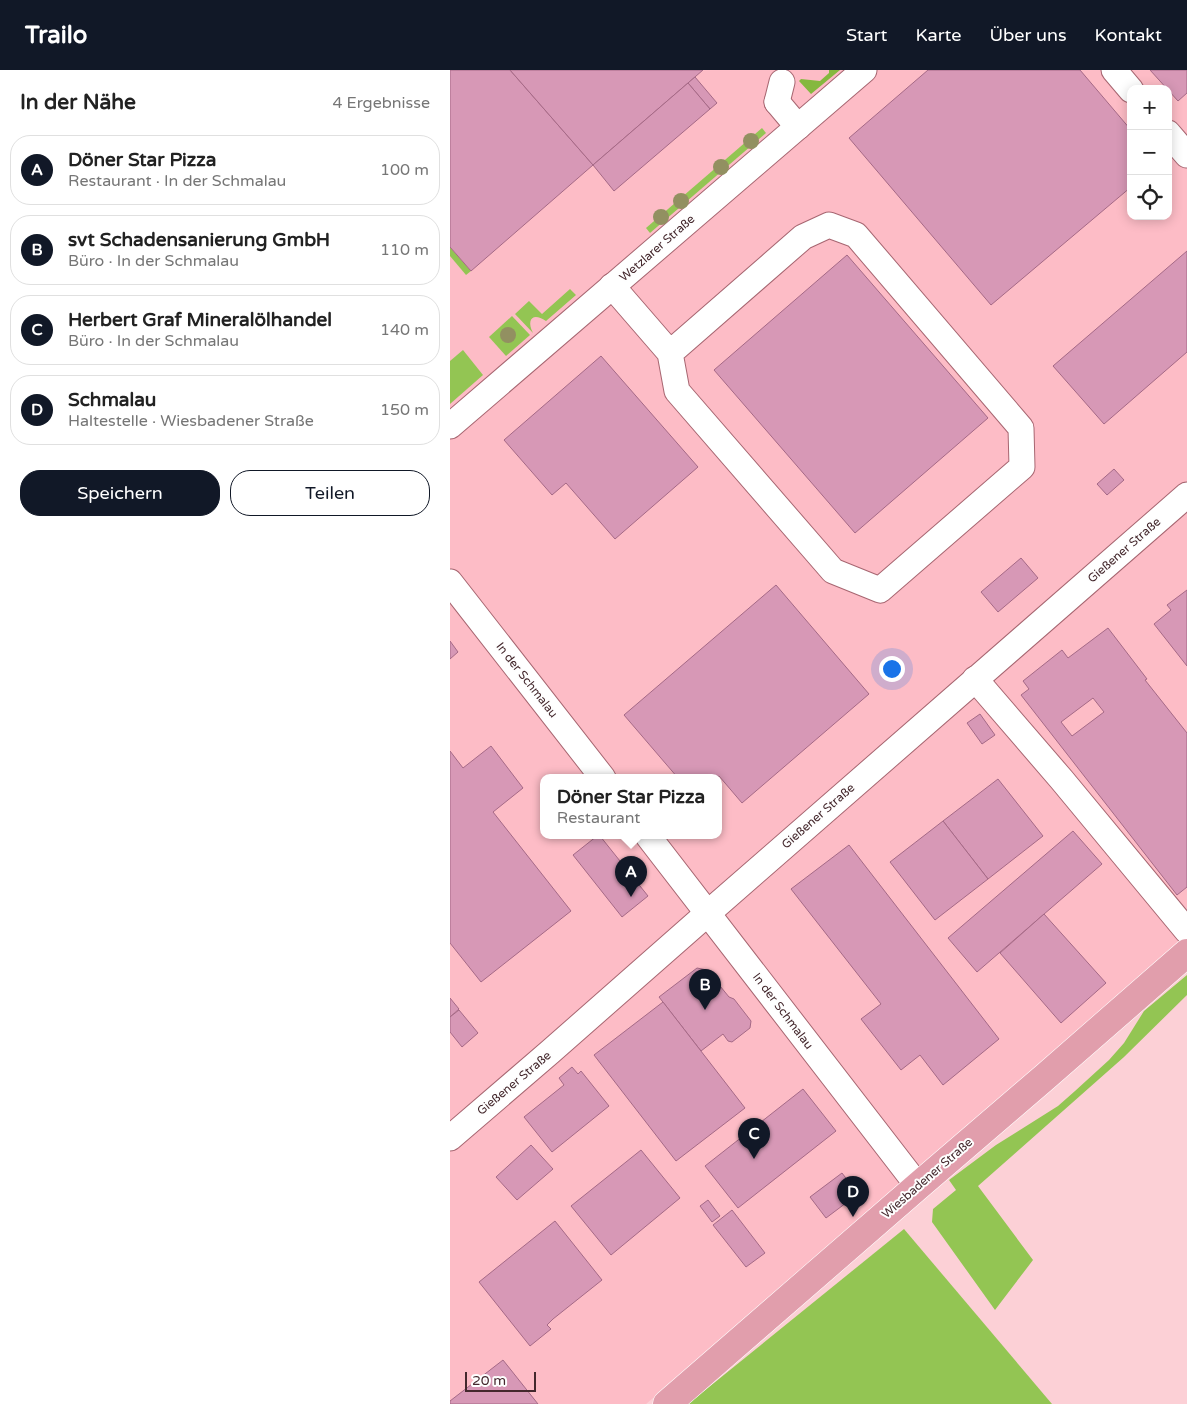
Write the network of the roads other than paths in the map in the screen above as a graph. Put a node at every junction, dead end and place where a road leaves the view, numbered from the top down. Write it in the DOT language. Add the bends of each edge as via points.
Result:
graph roads {
  1 [pos="864,70"];
  2 [pos="1114,70"];
  3 [pos="1127,85"];
  4 [pos="773,95"];
  5 [pos="798,127"];
  6 [pos="1172,138"];
  7 [pos="1187,155"];
  8 [pos="612,286"];
  9 [pos="670,353"];
  10 [pos="450,426"];
  11 [pos="1187,495"];
  12 [pos="450,582"];
  13 [pos="975,679"];
  14 [pos="600,774"];
  15 [pos="650,839"];
  16 [pos="708,912"];
  17 [pos="1187,931"];
  18 [pos="1187,953"];
  19 [pos="450,1138"];
  20 [pos="918,1186"];
  21 [pos="667,1404"];
  1 -- 5 [label="street, Wetzlarer Straße"];
  2 -- 3 [label="street"];
  4 -- 5 [label="street"];
  5 -- 8 [label="street, Wetzlarer Straße"];
  6 -- 7 [label="street"];
  8 -- 9 [label="street"];
  8 -- 10 [label="street, Wetzlarer Straße"];
  9 -- 9 [label="street" via="803,237 829,225 856,235 1021,428 1022,467 880,590 833,571 677,391"];
  11 -- 13 [label="street, Gießener Straße"];
  12 -- 14 [label="street, In der Schmalau"];
  13 -- 16 [label="street, Gießener Straße"];
  13 -- 17 [label="street"];
  15 -- 16 [label="street, In der Schmalau"];
  16 -- 19 [label="street, Gießener Straße"];
  16 -- 20 [label="street, In der Schmalau"];
  18 -- 20 [label="main road, Wiesbadener Straße"];
  20 -- 21 [label="main road, Wiesbadener Straße"];
}
